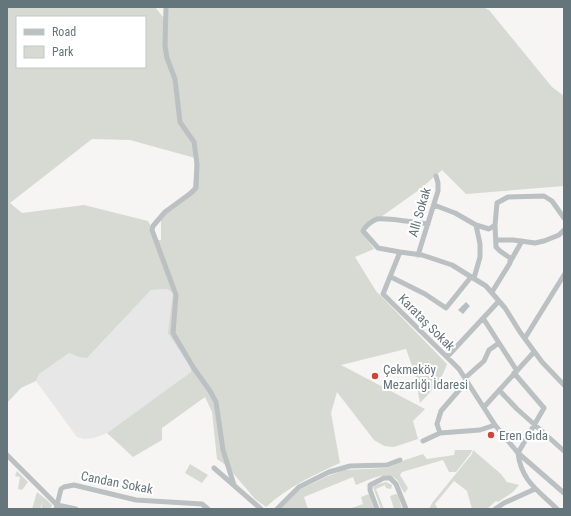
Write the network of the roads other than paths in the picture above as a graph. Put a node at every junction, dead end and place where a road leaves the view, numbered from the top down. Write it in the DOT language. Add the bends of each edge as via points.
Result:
graph roads {
  1 [pos="166,7"];
  2 [pos="436,176"];
  3 [pos="434,204"];
  4 [pos="564,218"];
  5 [pos="428,224"];
  6 [pos="476,225"];
  7 [pos="495,225"];
  8 [pos="564,230"];
  9 [pos="496,240"];
  10 [pos="522,241"];
  11 [pos="400,252"];
  12 [pos="418,255"];
  13 [pos="510,263"];
  14 [pos="564,275"];
  15 [pos="391,277"];
  16 [pos="472,278"];
  17 [pos="562,286"];
  18 [pos="492,292"];
  19 [pos="500,301"];
  20 [pos="483,318"];
  21 [pos="525,338"];
  22 [pos="499,343"];
  23 [pos="534,352"];
  24 [pos="447,357"];
  25 [pos="516,372"];
  26 [pos="466,380"];
  27 [pos="564,385"];
  28 [pos="499,390"];
  29 [pos="484,407"];
  30 [pos="496,425"];
  31 [pos="534,425"];
  32 [pos="440,433"];
  33 [pos="424,441"];
  34 [pos="564,451"];
  35 [pos="518,453"];
  36 [pos="7,455"];
  37 [pos="400,460"];
  38 [pos="214,468"];
  39 [pos="234,485"];
  40 [pos="535,489"];
  41 [pos="564,494"];
  42 [pos="57,507"];
  43 [pos="76,509"];
  44 [pos="208,509"];
  45 [pos="261,509"];
  46 [pos="277,509"];
  47 [pos="377,509"];
  48 [pos="406,509"];
  49 [pos="496,509"];
  50 [pos="558,509"];
  1 -- 39 [label="street" via="165,46 175,79 180,122 194,142 197,164 196,188 165,212 152,230 176,295 173,333 216,402 223,450"];
  2 -- 3 [label="street, Allı Sokak" via="438,191"];
  3 -- 5 [label="street, Allı Sokak"];
  3 -- 6 [label="street"];
  4 -- 7 [label="street" via="544,196 508,197 497,202"];
  5 -- 11 [label="street" via="380,219 365,226 363,231 378,248"];
  5 -- 12 [label="street, Allı Sokak"];
  6 -- 7 [label="street" via="489,229"];
  6 -- 16 [label="street" via="480,257"];
  7 -- 9 [label="street"];
  8 -- 10 [label="street" via="544,241"];
  9 -- 10 [label="street"];
  9 -- 13 [label="street" via="496,247 510,258"];
  10 -- 13 [label="street"];
  11 -- 12 [label="street"];
  11 -- 15 [label="street"];
  12 -- 16 [label="street" via="452,265"];
  13 -- 18 [label="street"];
  14 -- 17 [label="street"];
  15 -- 16 [label="street" via="446,308"];
  15 -- 24 [label="street, Karataş Sokak" via="383,294"];
  16 -- 18 [label="street"];
  17 -- 21 [label="street"];
  18 -- 19 [label="street"];
  19 -- 20 [label="street"];
  19 -- 21 [label="street"];
  20 -- 22 [label="street"];
  20 -- 24 [label="street"];
  21 -- 23 [label="street"];
  22 -- 25 [label="street"];
  22 -- 26 [label="street" via="489,350 484,362"];
  23 -- 25 [label="street"];
  23 -- 27 [label="street"];
  24 -- 26 [label="street, Karataş Sokak"];
  25 -- 28 [label="street"];
  25 -- 31 [label="street" via="544,408"];
  26 -- 29 [label="street, Karataş Sokak"];
  26 -- 32 [label="street" via="441,411 437,424"];
  28 -- 29 [label="street"];
  28 -- 31 [label="street"];
  29 -- 30 [label="street, Karataş Sokak"];
  30 -- 32 [label="street" via="480,430"];
  30 -- 35 [label="street, Karataş Sokak"];
  31 -- 34 [label="street"];
  31 -- 35 [label="street"];
  32 -- 33 [label="street"];
  35 -- 40 [label="street" via="524,476"];
  35 -- 41 [label="street"];
  36 -- 42 [label="street"];
  37 -- 46 [label="street" via="387,465 350,466 329,472 298,487"];
  38 -- 39 [label="street"];
  39 -- 45 [label="street"];
  40 -- 49 [label="street"];
  40 -- 50 [label="street"];
  42 -- 43 [label="street"];
  42 -- 44 [label="street, Candan Sokak" via="61,489 70,485 136,500 202,504"];
  47 -- 48 [label="street" via="370,484 390,478 396,484"];
}
